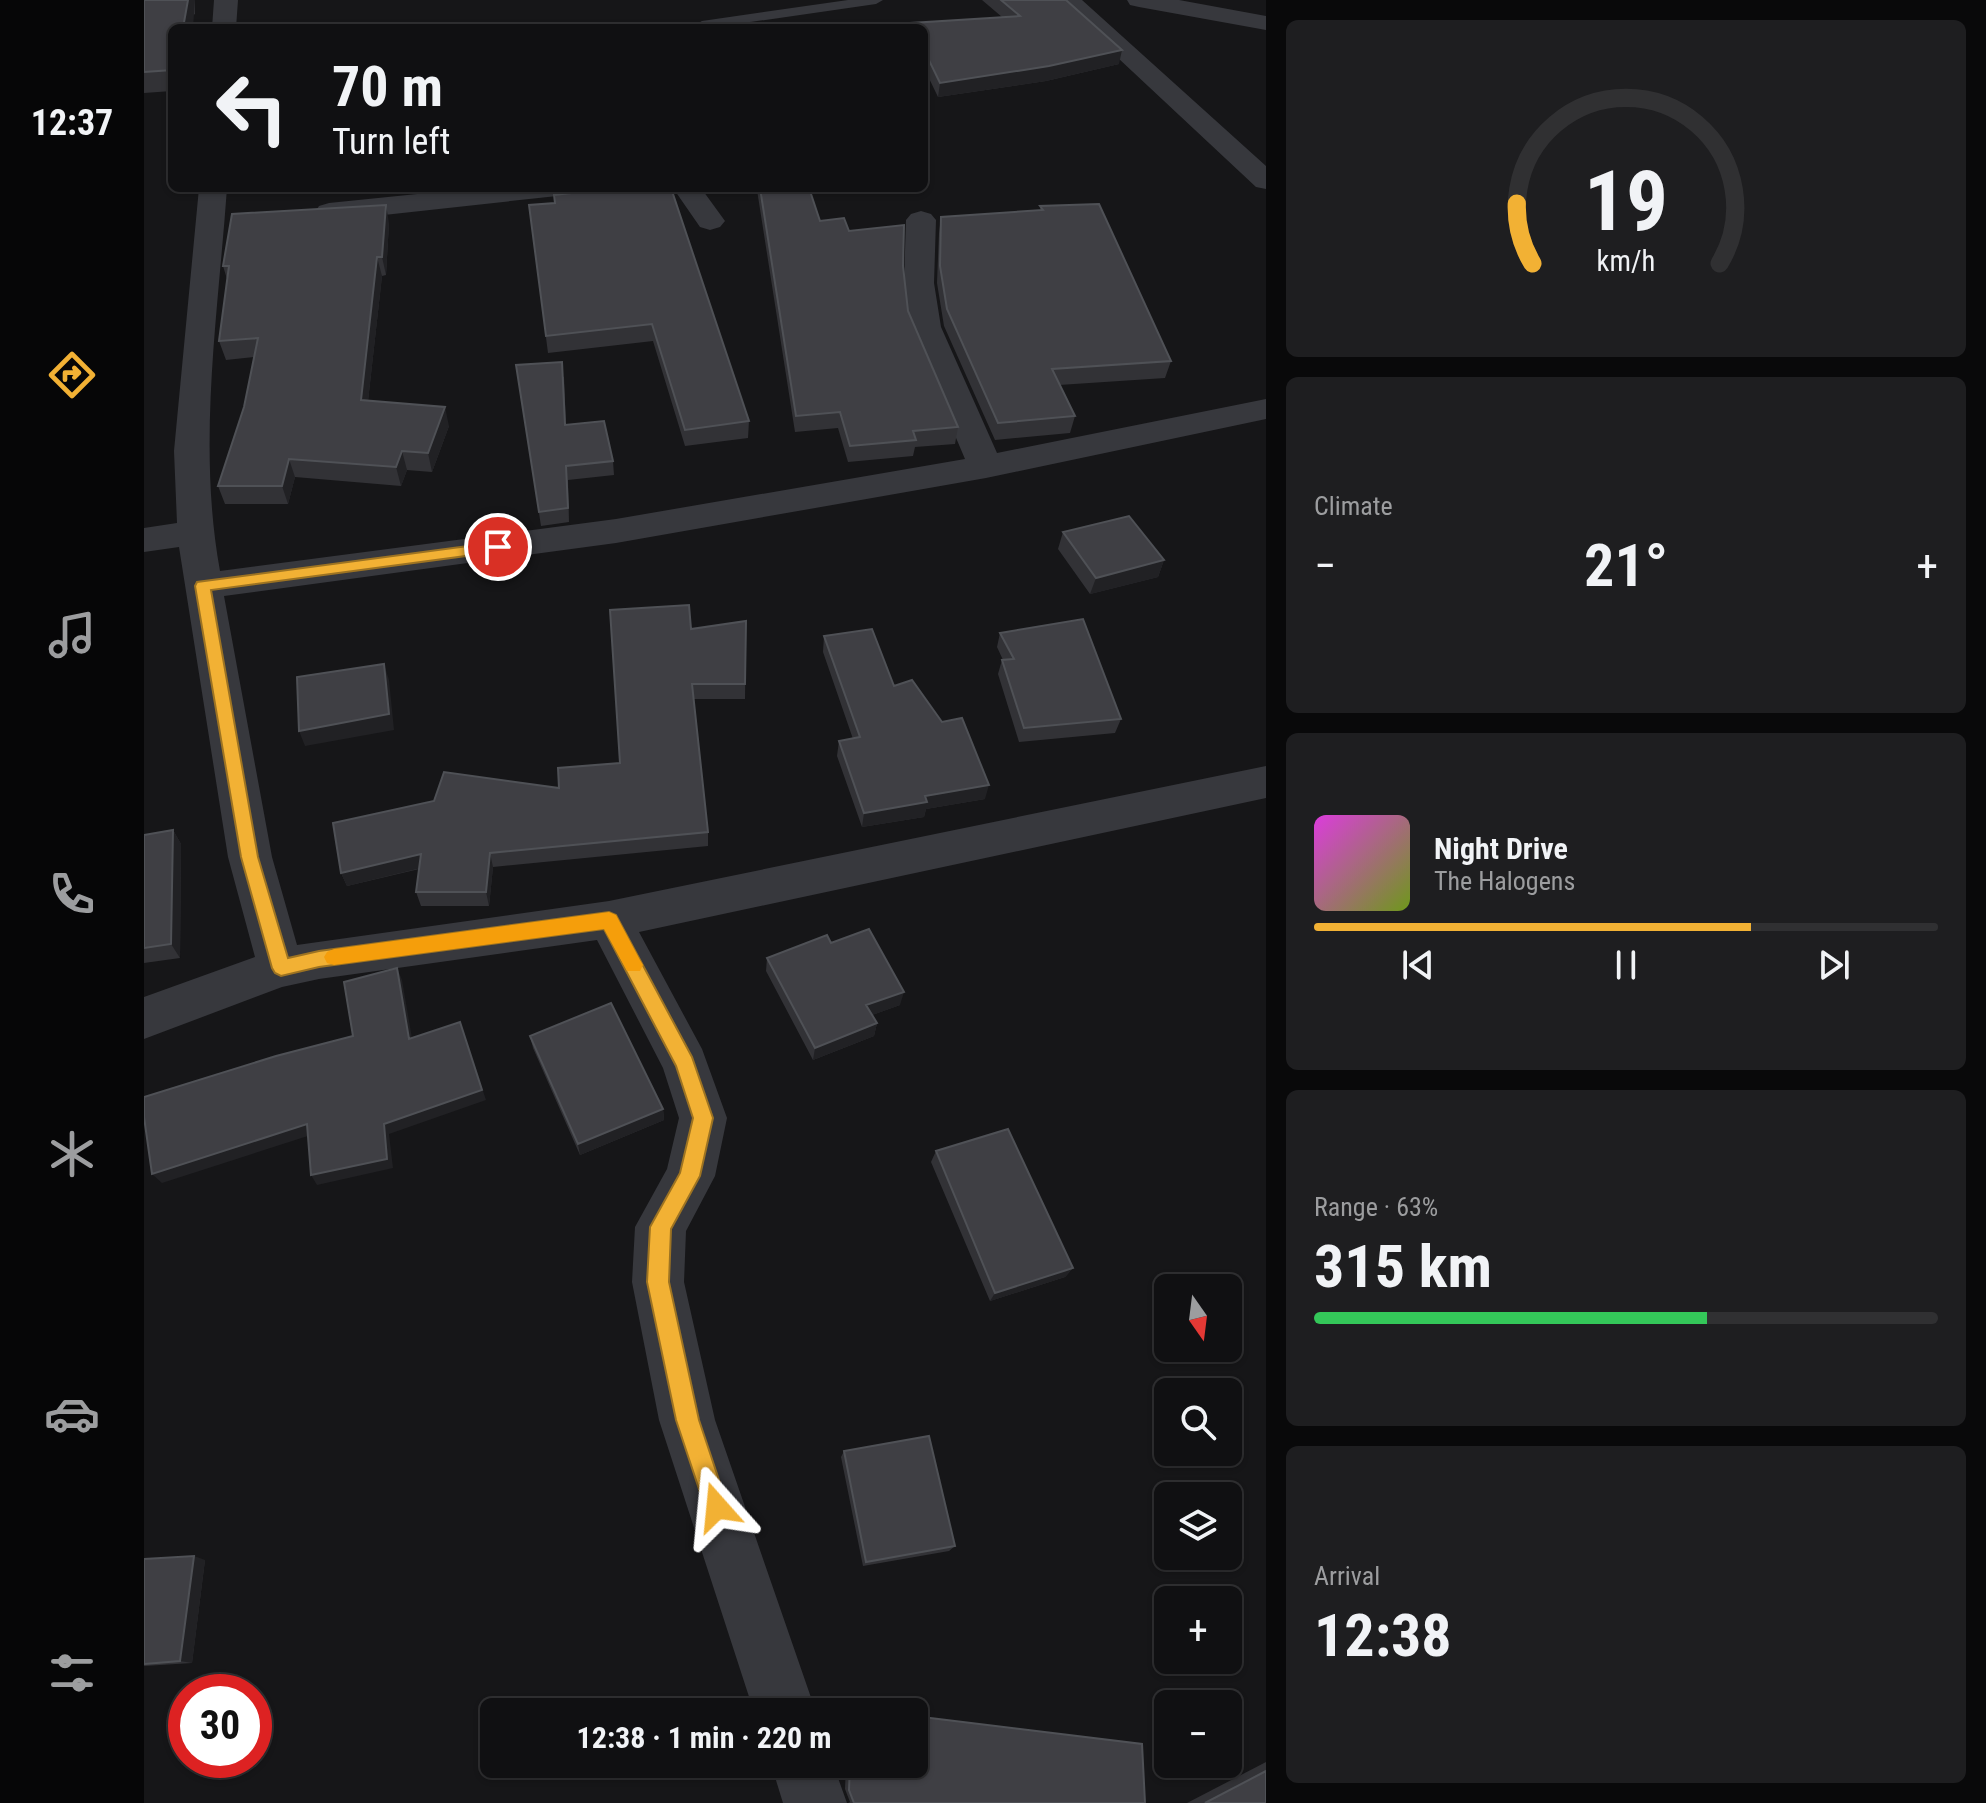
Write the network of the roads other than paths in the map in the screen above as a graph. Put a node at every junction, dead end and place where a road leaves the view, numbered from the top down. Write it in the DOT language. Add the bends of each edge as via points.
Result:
graph roads {
  1 [pos="226,0"];
  2 [pos="876,0"];
  3 [pos="1068,0"];
  4 [pos="1139,0"];
  5 [pos="1266,23"];
  6 [pos="224,24"];
  7 [pos="709,24"];
  8 [pos="1266,181"];
  9 [pos="519,192"];
  10 [pos="690,192"];
  11 [pos="222,211"];
  12 [pos="303,215"];
  13 [pos="921,220"];
  14 [pos="710,221"];
  15 [pos="1266,409"];
  16 [pos="986,467"];
  17 [pos="195,532"];
  18 [pos="144,540"];
  19 [pos="202,586"];
  20 [pos="1266,782"];
  21 [pos="609,920"];
  22 [pos="281,968"];
  23 [pos="144,1018"];
  24 [pos="780,1698"];
  1 -- 6 [label="street"];
  2 -- 7 [label="lane"];
  3 -- 8 [label="street"];
  4 -- 5 [label="street"];
  9 -- 12 [label="street"];
  10 -- 14 [label="street"];
  11 -- 17 [label="street" via="191,451"];
  13 -- 16 [label="street" via="919,283 925,327"];
  15 -- 16 [label="street"];
  16 -- 19 [label="street" via="616,531"];
  17 -- 18 [label="street"];
  17 -- 19 [label="street"];
  19 -- 22 [label="street" via="250,857"];
  20 -- 21 [label="street"];
  21 -- 22 [label="street"];
  21 -- 24 [label="street" via="685,1064 703,1118 690,1176 661,1227 658,1282 687,1420"];
  22 -- 23 [label="street"];
}
